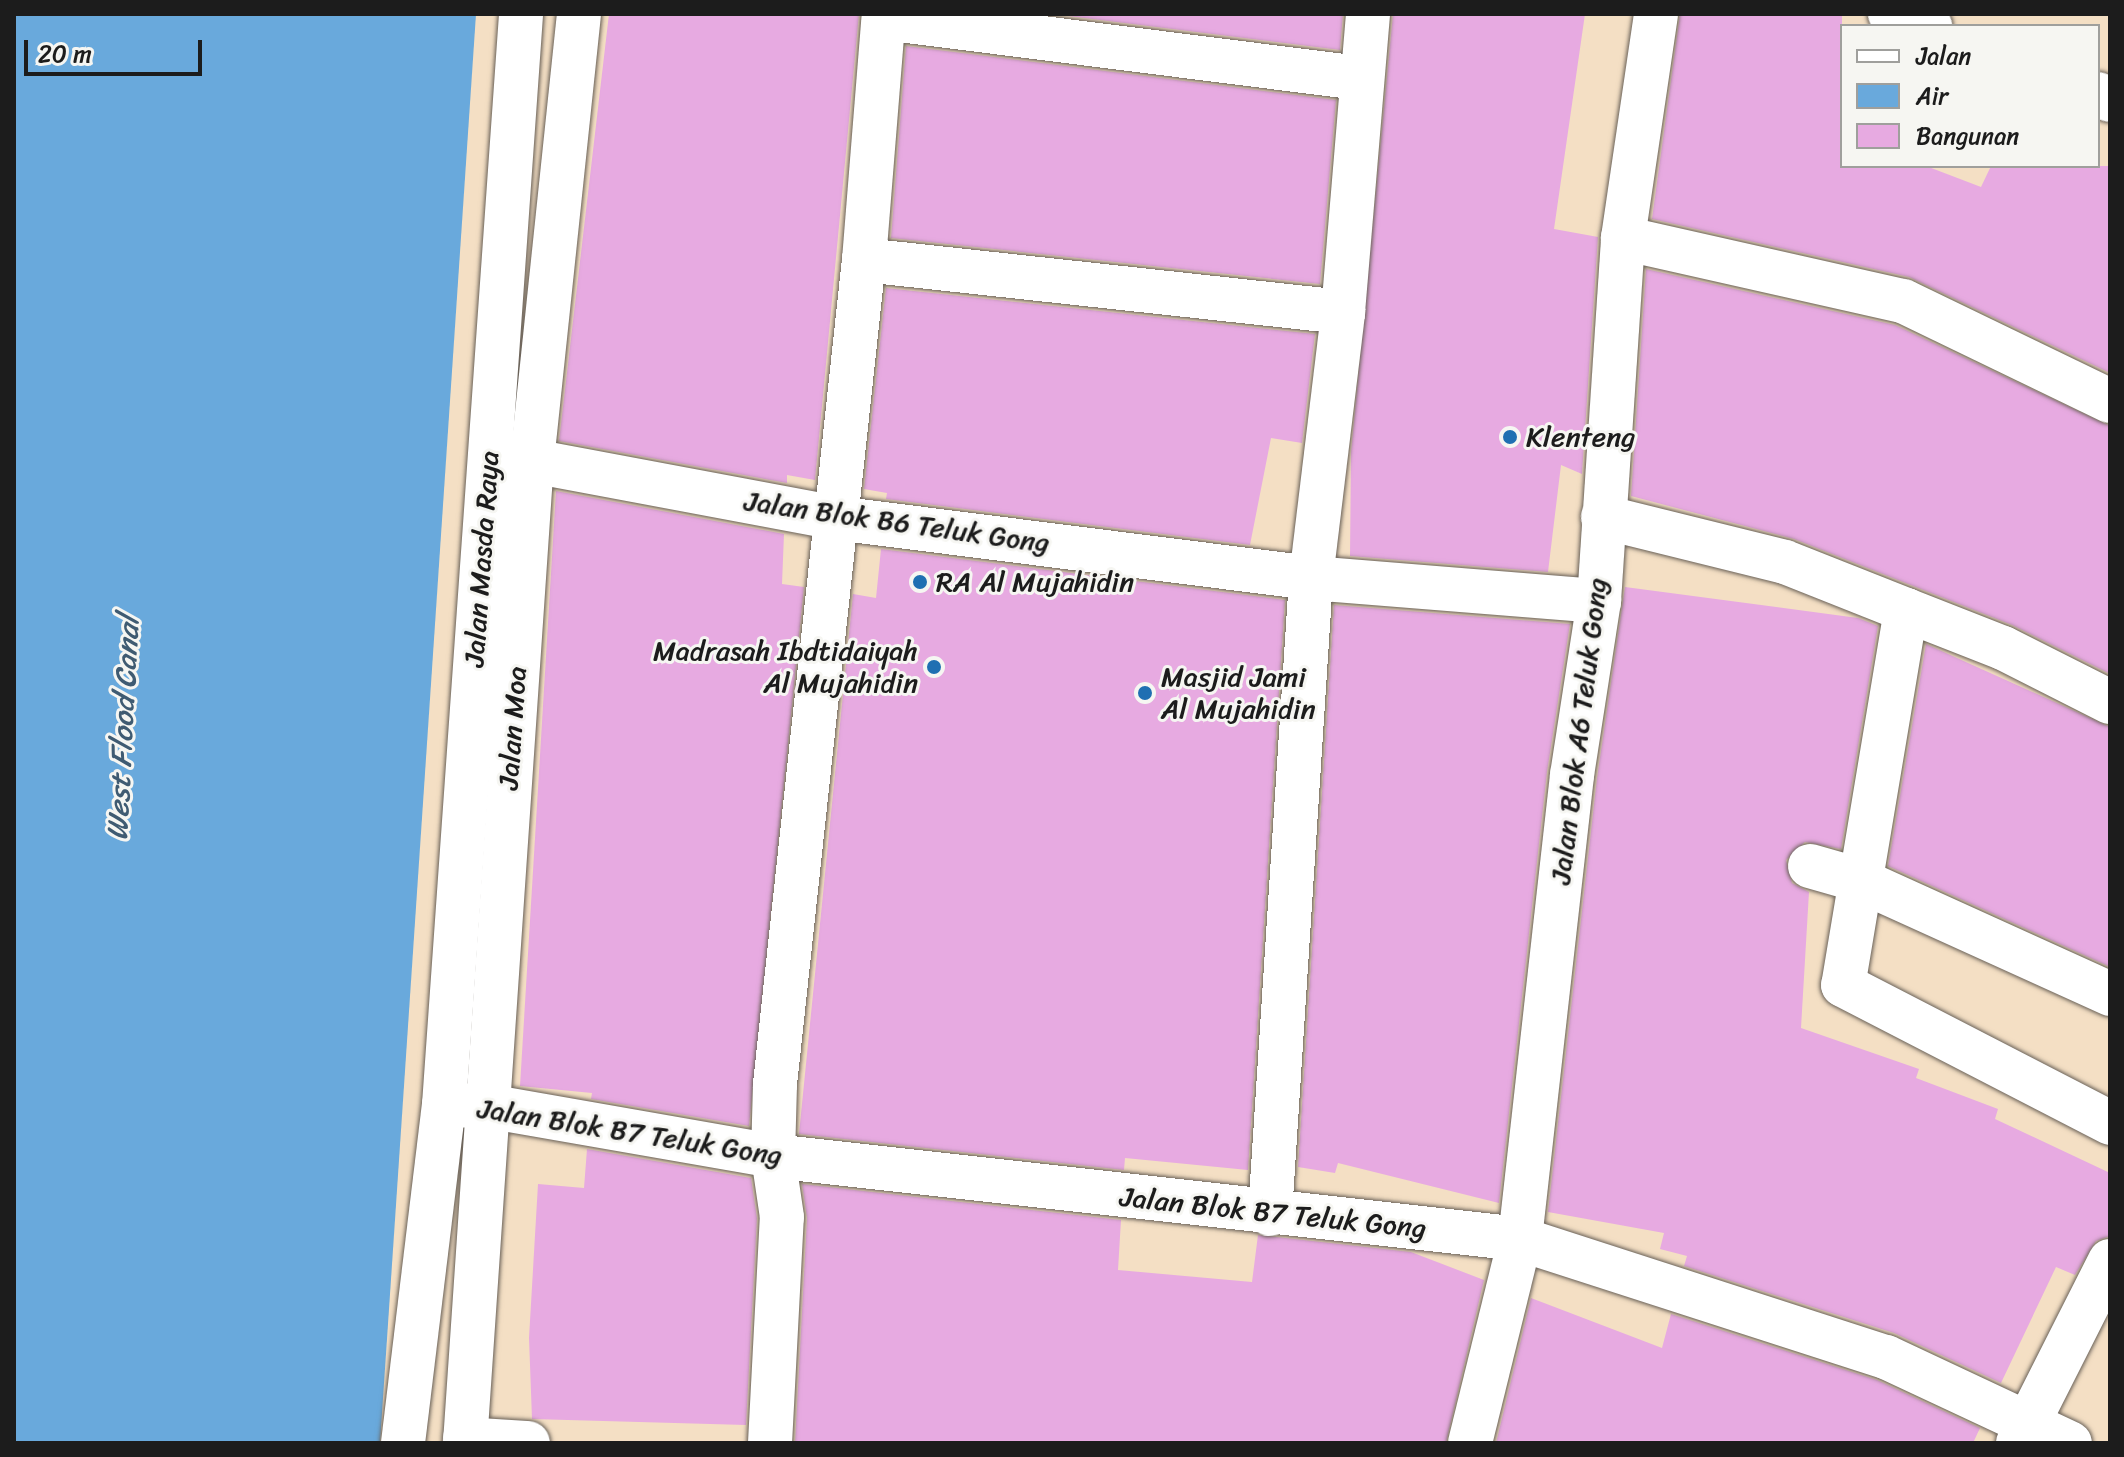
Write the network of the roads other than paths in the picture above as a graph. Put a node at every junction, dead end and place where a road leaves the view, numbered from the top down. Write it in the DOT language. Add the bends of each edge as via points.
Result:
graph roads {
  1 [pos="521,14"];
  2 [pos="579,14"];
  3 [pos="1368,14"];
  4 [pos="1656,14"];
  5 [pos="1890,14"];
  6 [pos="884,16"];
  7 [pos="1923,24"];
  8 [pos="1360,78"];
  9 [pos="1623,238"];
  10 [pos="864,260"];
  11 [pos="1343,312"];
  12 [pos="2110,401"];
  13 [pos="532,461"];
  14 [pos="1603,517"];
  15 [pos="836,518"];
  16 [pos="1311,578"];
  17 [pos="1599,601"];
  18 [pos="1906,610"];
  19 [pos="2110,702"];
  20 [pos="1810,866"];
  21 [pos="1859,880"];
  22 [pos="2110,994"];
  23 [pos="444,1105"];
  24 [pos="487,1106"];
  25 [pos="2110,1123"];
  26 [pos="773,1156"];
  27 [pos="1270,1214"];
  28 [pos="1520,1239"];
  29 [pos="2110,1261"];
  30 [pos="2023,1433"];
  31 [pos="465,1441"];
  32 [pos="403,1443"];
  33 [pos="528,1443"];
  34 [pos="770,1443"];
  35 [pos="1470,1443"];
  36 [pos="2070,1443"];
  1 -- 23 [label="street, Jalan Masda Raya"];
  2 -- 13 [label="street, Jalan Moa"];
  3 -- 8 [label="street"];
  4 -- 9 [label="street, Jalan Blok A6 Teluk Gong"];
  5 -- 7 [label="street"];
  6 -- 8 [label="street"];
  6 -- 10 [label="street"];
  8 -- 11 [label="street"];
  9 -- 12 [label="street" via="1903,301"];
  9 -- 14 [label="street, Jalan Blok A6 Teluk Gong"];
  10 -- 11 [label="street"];
  10 -- 15 [label="street"];
  11 -- 16 [label="street"];
  13 -- 15 [label="street, Jalan Blok B6 Teluk Gong"];
  13 -- 24 [label="street, Jalan Moa"];
  14 -- 17 [label="street, Jalan Blok A6 Teluk Gong"];
  14 -- 18 [label="street" via="1785,562"];
  15 -- 16 [label="street, Jalan Blok B6 Teluk Gong"];
  15 -- 26 [label="street" via="775,1084"];
  16 -- 17 [label="street, Jalan Blok B6 Teluk Gong"];
  16 -- 27 [label="street"];
  17 -- 28 [label="street, Jalan Blok A6 Teluk Gong" via="1572,775"];
  18 -- 19 [label="street" via="2003,648"];
  18 -- 21 [label="street"];
  20 -- 21 [label="street"];
  21 -- 22 [label="street"];
  21 -- 25 [label="street" via="1843,985"];
  23 -- 24 [label="street, Jalan Blok B7 Teluk Gong"];
  23 -- 32 [label="street"];
  24 -- 26 [label="street, Jalan Blok B7 Teluk Gong"];
  24 -- 31 [label="street, Jalan Moa"];
  26 -- 27 [label="street, Jalan Blok B7 Teluk Gong"];
  26 -- 34 [label="street" via="782,1217"];
  27 -- 28 [label="street, Jalan Blok B7 Teluk Gong"];
  28 -- 30 [label="street, Jalan Blok B7 Teluk Gong" via="1886,1357"];
  28 -- 35 [label="street, Jalan Blok A6 Teluk Gong"];
  29 -- 30 [label="street"];
  30 -- 36 [label="street, Jalan Blok B7 Teluk Gong"];
  31 -- 33 [label="street"];
}
